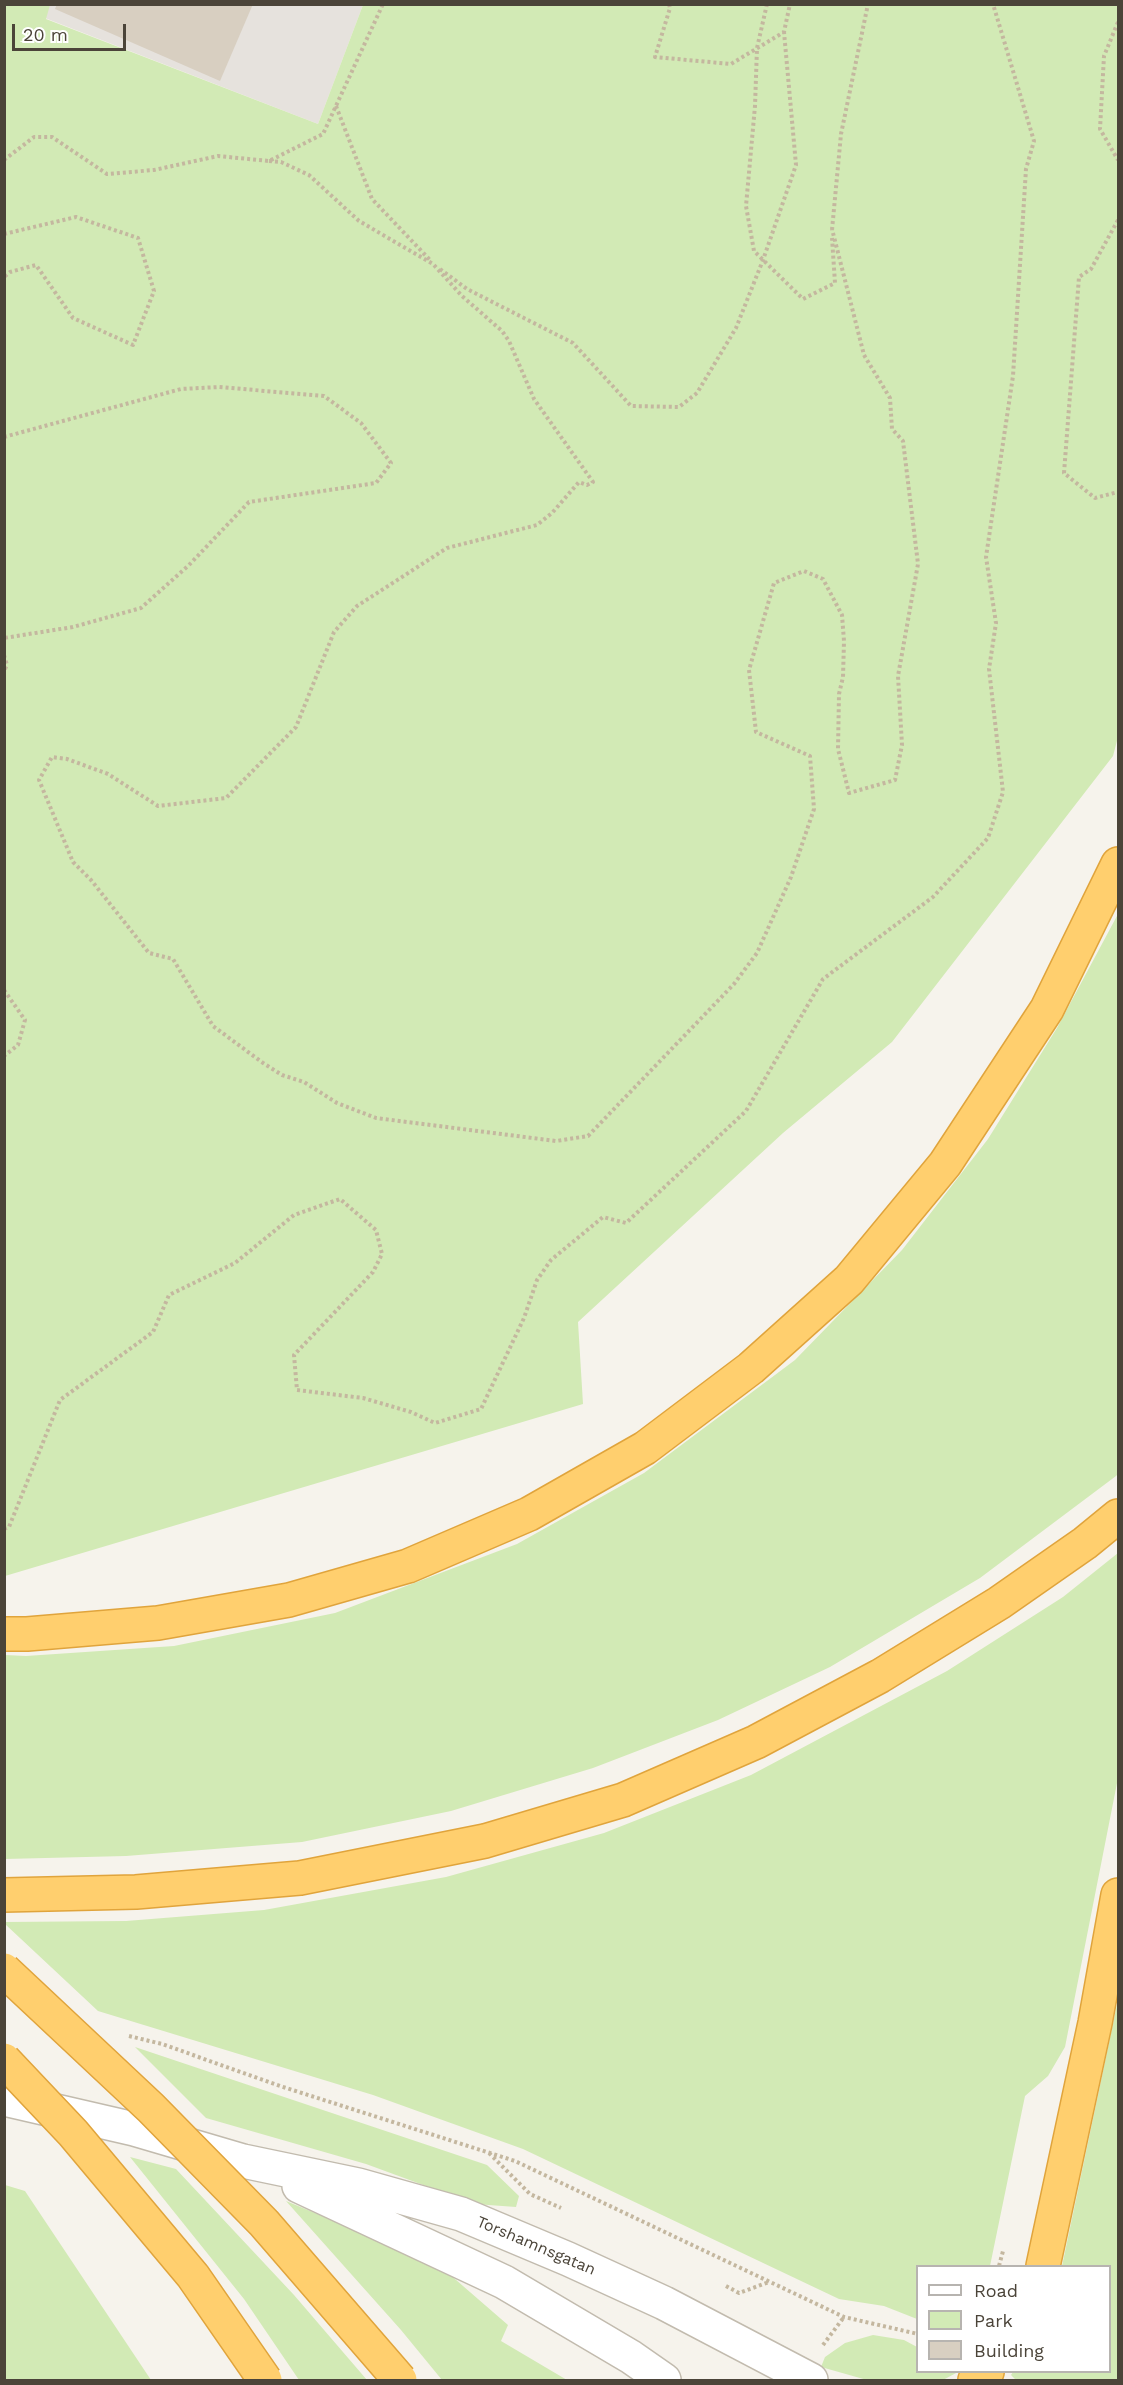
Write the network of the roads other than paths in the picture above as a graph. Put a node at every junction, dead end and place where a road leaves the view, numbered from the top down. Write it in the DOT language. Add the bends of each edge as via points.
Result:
graph roads {
  1 [pos="1119,864"];
  2 [pos="1119,1516"];
  3 [pos="4,1634"];
  4 [pos="4,1895"];
  5 [pos="1119,1895"];
  6 [pos="4,1970"];
  7 [pos="4,2060"];
  8 [pos="4,2098"];
  9 [pos="243,2161"];
  10 [pos="1043,2265"];
  11 [pos="265,2380"];
  12 [pos="400,2380"];
  13 [pos="664,2380"];
  14 [pos="811,2380"];
  1 -- 3 [label="highway" via="1047,1009 945,1164 849,1280 751,1368 645,1448 529,1514 408,1566 290,1600 158,1623"];
  2 -- 4 [label="highway" via="999,1604 880,1676 756,1742 623,1800 497,1837 300,1878 136,1892"];
  5 -- 10 [label="highway"];
  6 -- 12 [label="highway, bridge" via="151,2108 264,2223"];
  7 -- 11 [label="highway, bridge" via="73,2133 193,2276"];
  8 -- 9 [label="street, Torshamnsgatan" via="134,2129"];
  9 -- 13 [label="street, Torshamnsgatan" via="504,2282"];
  9 -- 14 [label="street, Torshamnsgatan" via="462,2214 664,2303"];
}
